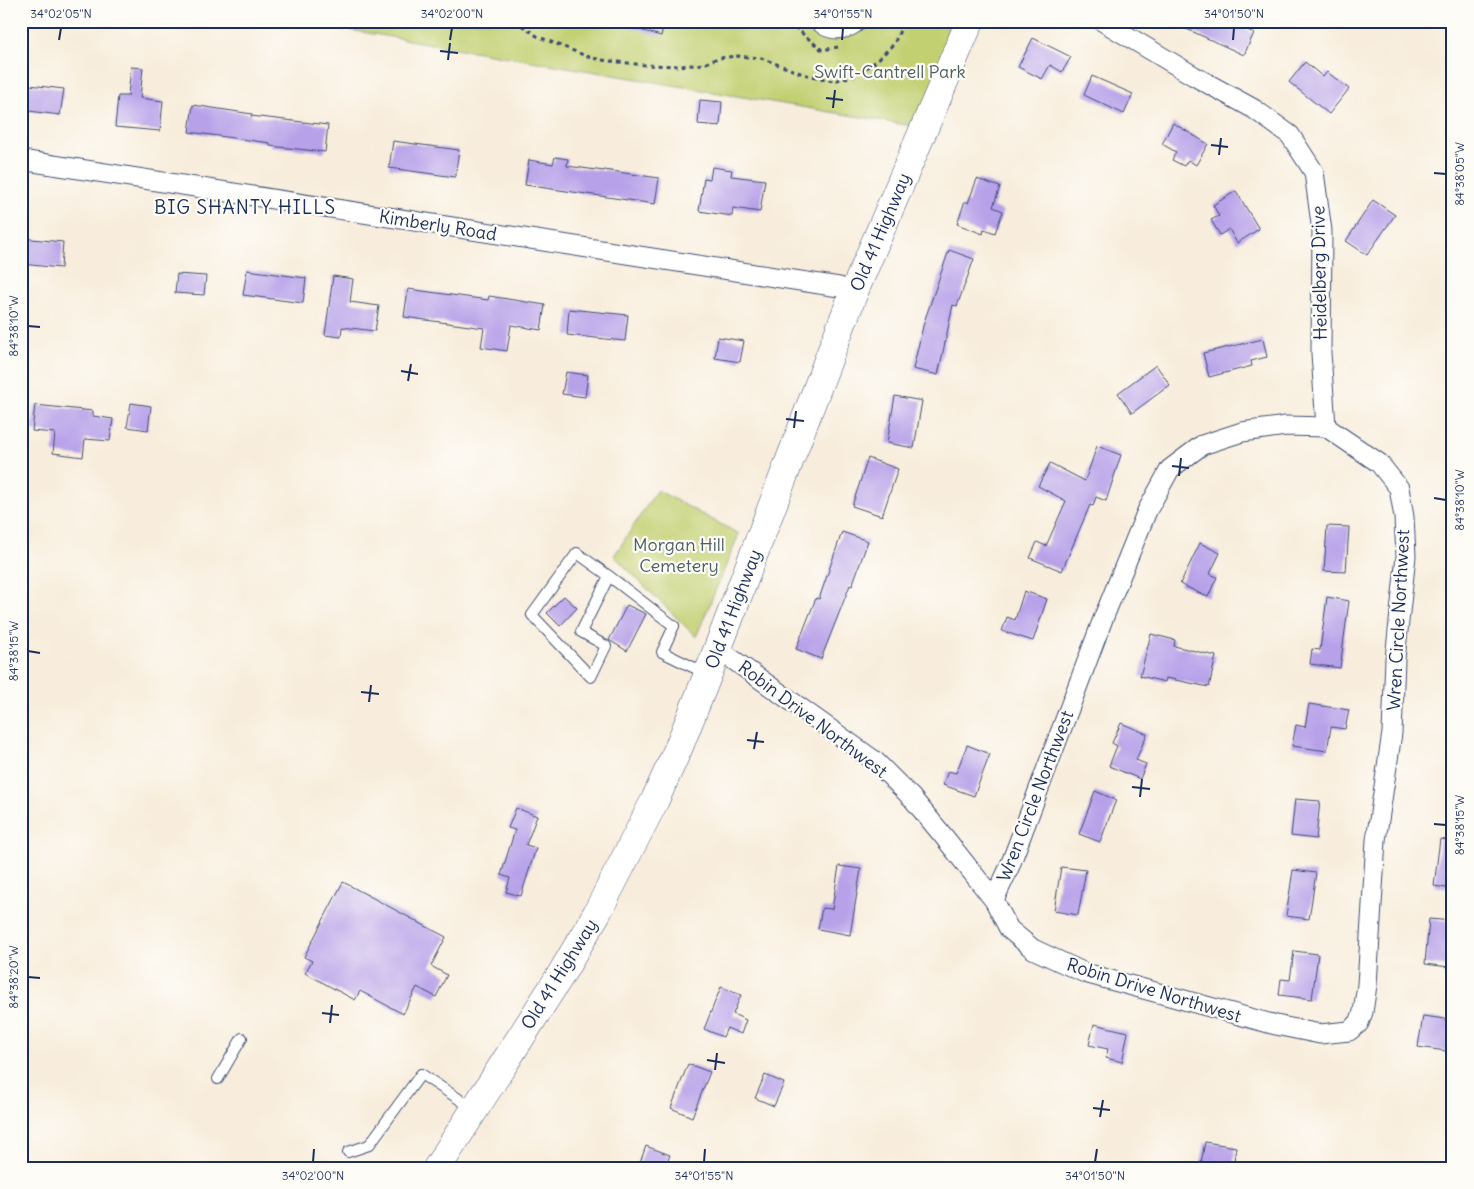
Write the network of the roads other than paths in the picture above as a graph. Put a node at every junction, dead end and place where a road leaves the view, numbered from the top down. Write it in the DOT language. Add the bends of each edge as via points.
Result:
graph roads {
  1 [pos="814,21"];
  2 [pos="863,21"];
  3 [pos="970,21"];
  4 [pos="1102,21"];
  5 [pos="21,160"];
  6 [pos="854,292"];
  7 [pos="1326,427"];
  8 [pos="609,576"];
  9 [pos="718,649"];
  10 [pos="708,674"];
  11 [pos="994,900"];
  12 [pos="1296,1030"];
  13 [pos="242,1038"];
  14 [pos="218,1079"];
  15 [pos="474,1109"];
  16 [pos="348,1152"];
  17 [pos="437,1168"];
  1 -- 2 [label="lane" via="822,29 843,34 856,30"];
  3 -- 6 [label="main road, Old 41 Highway"];
  4 -- 7 [label="street, Heidelberg Drive" via="1254,109 1290,135 1314,172 1322,231 1321,352"];
  5 -- 6 [label="street, Kimberly Road" via="839,287"];
  6 -- 9 [label="main road, Old 41 Highway"];
  7 -- 11 [label="street, Wren Circle Northwest" via="1286,426 1242,432 1202,445 1170,469 1147,511"];
  7 -- 12 [label="street, Wren Circle Northwest" via="1379,464 1399,488 1406,556 1395,659 1392,733 1376,840 1363,1012 1359,1023 1349,1031 1320,1034"];
  8 -- 8 [label="lane" via="581,632 606,646 591,676 532,614 578,553"];
  8 -- 10 [label="lane" via="674,626 662,652"];
  9 -- 10 [label="main road, Old 41 Highway"];
  9 -- 11 [label="street, Robin Drive Northwest" via="875,761 912,798"];
  10 -- 15 [label="main road, Old 41 Highway" via="678,749 597,913"];
  11 -- 12 [label="street, Robin Drive Northwest" via="1009,929 1033,949 1085,973"];
  13 -- 14 [label="lane"];
  15 -- 16 [label="lane" via="421,1074 369,1145"];
  15 -- 17 [label="main road, Old 41 Highway"];
}
